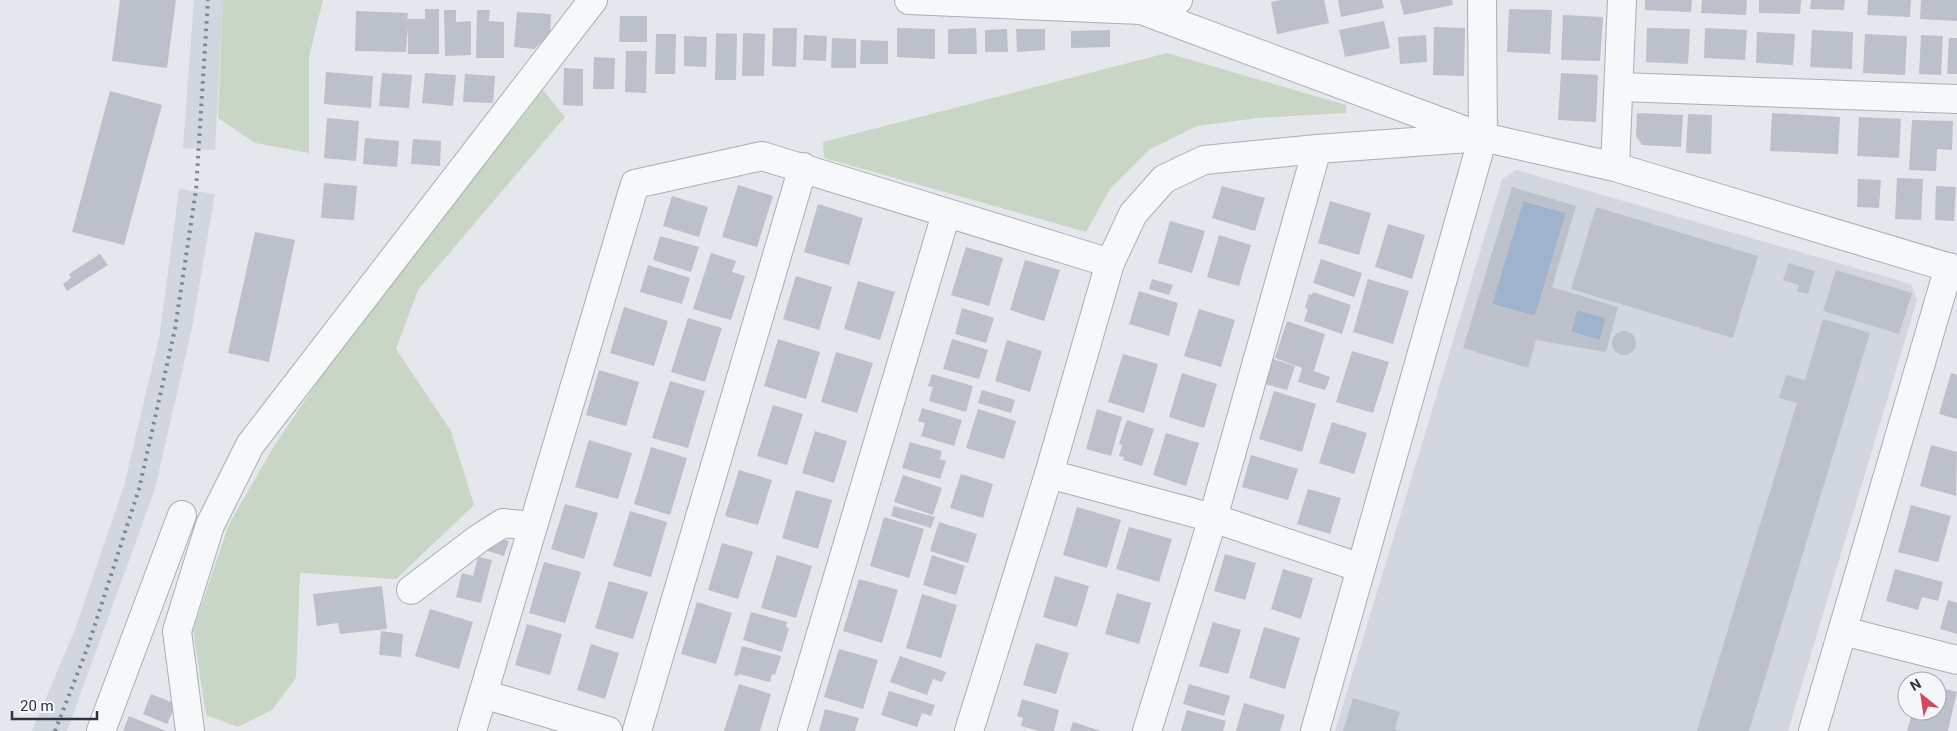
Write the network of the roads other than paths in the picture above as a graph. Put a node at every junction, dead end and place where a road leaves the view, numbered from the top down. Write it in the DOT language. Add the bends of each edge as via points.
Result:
graph roads {
  1 [pos="593,0"];
  2 [pos="908,0"];
  3 [pos="1178,0"];
  4 [pos="1482,0"];
  5 [pos="1622,0"];
  6 [pos="964,1"];
  7 [pos="1141,10"];
  8 [pos="1620,87"];
  9 [pos="1957,99"];
  10 [pos="1483,137"];
  11 [pos="1317,148"];
  12 [pos="803,167"];
  13 [pos="1615,167"];
  14 [pos="946,214"];
  15 [pos="1110,263"];
  16 [pos="1953,268"];
  17 [pos="1049,474"];
  18 [pos="182,515"];
  19 [pos="1213,518"];
  20 [pos="533,526"];
  21 [pos="1361,568"];
  22 [pos="411,590"];
  23 [pos="1843,631"];
  24 [pos="1957,660"];
  25 [pos="483,694"];
  26 [pos="101,731"];
  27 [pos="190,731"];
  28 [pos="472,731"];
  29 [pos="608,731"];
  30 [pos="636,731"];
  31 [pos="792,731"];
  32 [pos="969,731"];
  33 [pos="1147,731"];
  34 [pos="1315,731"];
  35 [pos="1813,731"];
  1 -- 27 [label="street" via="250,445 210,525 177,631"];
  2 -- 6 [label="street"];
  3 -- 7 [label="street"];
  4 -- 10 [label="street"];
  5 -- 8 [label="street"];
  6 -- 7 [label="street"];
  7 -- 10 [label="street"];
  8 -- 9 [label="street"];
  8 -- 13 [label="street"];
  10 -- 11 [label="street"];
  10 -- 13 [label="street"];
  10 -- 21 [label="street"];
  11 -- 15 [label="street" via="1204,160 1164,179 1133,214"];
  11 -- 19 [label="street"];
  12 -- 14 [label="street"];
  12 -- 20 [label="street" via="762,156 635,184"];
  12 -- 30 [label="street"];
  13 -- 16 [label="street"];
  14 -- 15 [label="street"];
  14 -- 31 [label="street"];
  15 -- 17 [label="street"];
  16 -- 23 [label="street"];
  17 -- 19 [label="street"];
  17 -- 32 [label="street"];
  18 -- 26 [label="street"];
  19 -- 21 [label="street"];
  19 -- 33 [label="street"];
  20 -- 22 [label="street" via="503,523"];
  20 -- 25 [label="street"];
  21 -- 34 [label="street"];
  23 -- 24 [label="street"];
  23 -- 35 [label="street"];
  25 -- 28 [label="street"];
  25 -- 29 [label="street"];
}
